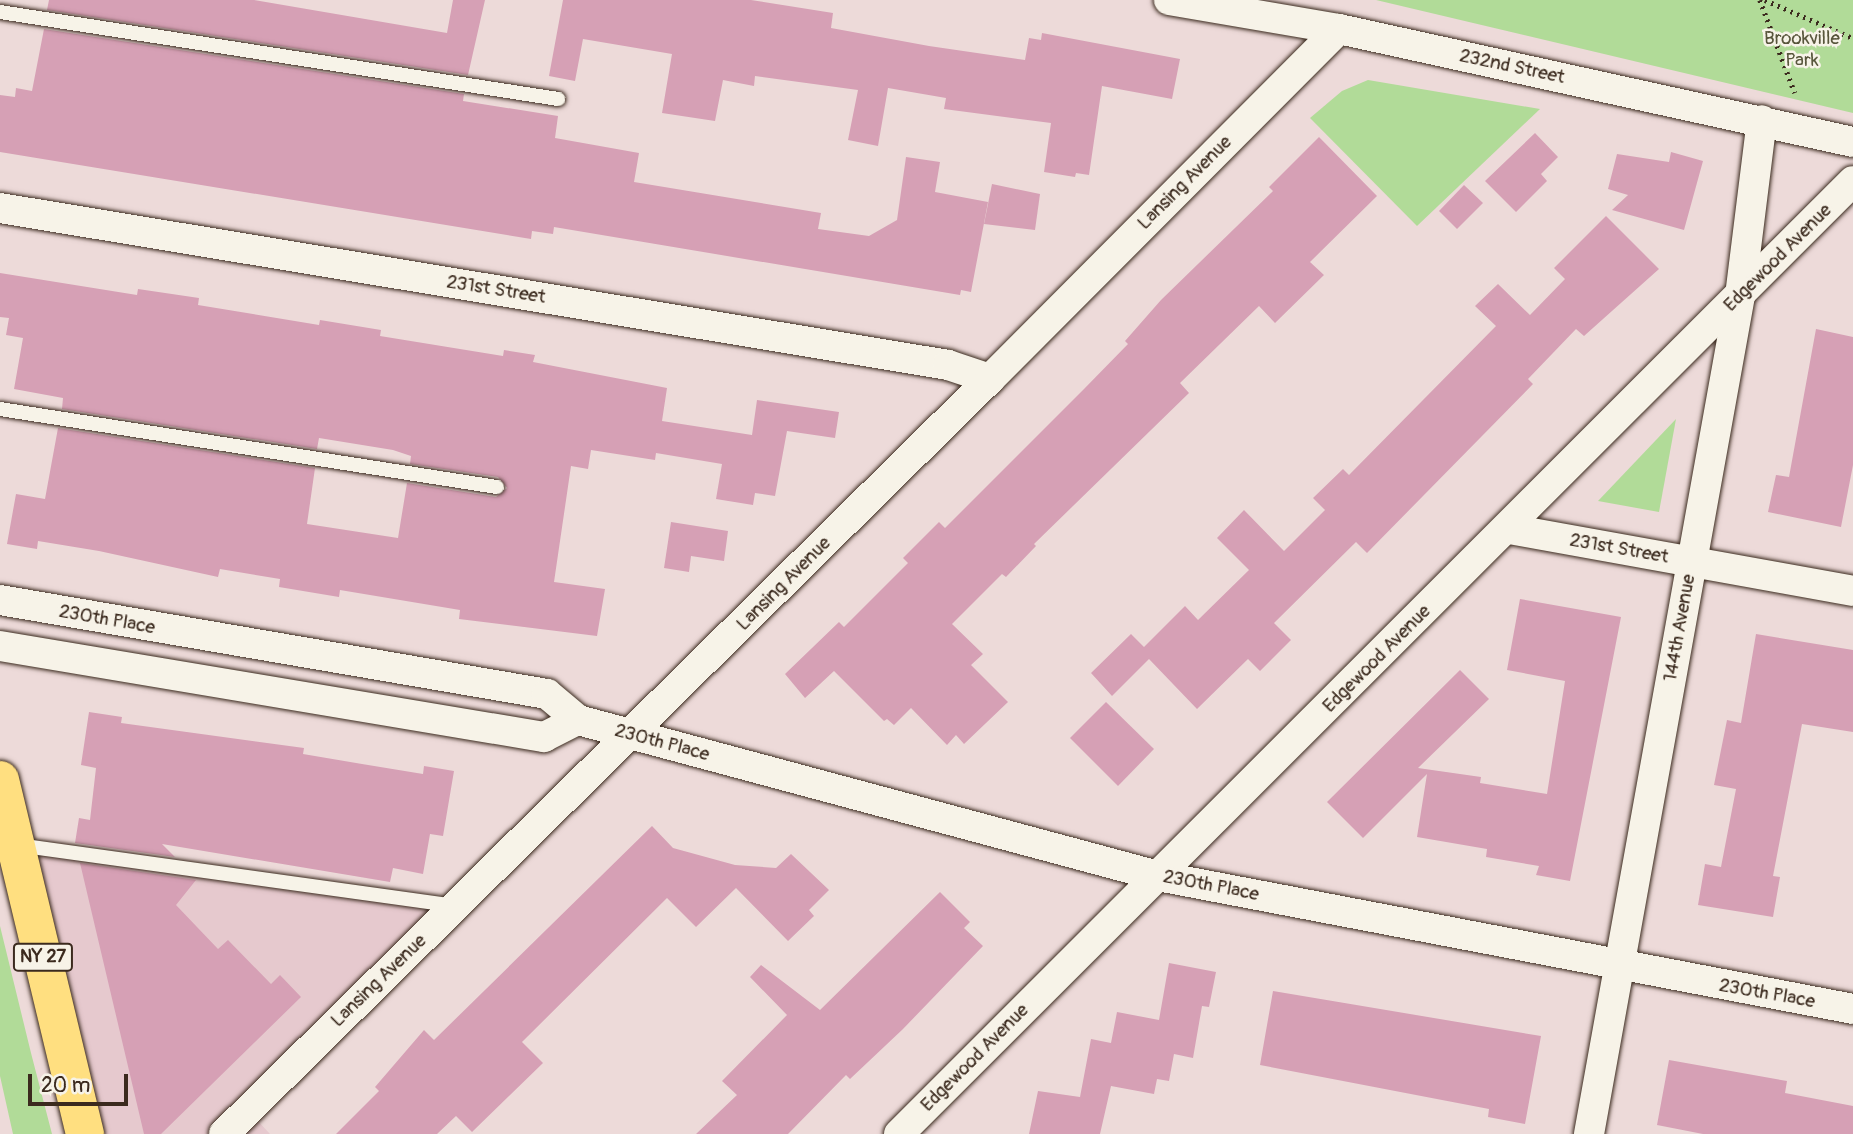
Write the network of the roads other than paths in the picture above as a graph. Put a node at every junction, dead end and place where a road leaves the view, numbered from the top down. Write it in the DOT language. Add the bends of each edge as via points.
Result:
graph roads {
  1 [pos="1169,0"];
  2 [pos="0,12"];
  3 [pos="1339,29"];
  4 [pos="558,99"];
  5 [pos="1762,120"];
  6 [pos="1853,142"];
  7 [pos="1853,181"];
  8 [pos="0,208"];
  9 [pos="1740,296"];
  10 [pos="990,379"];
  11 [pos="0,409"];
  12 [pos="497,487"];
  13 [pos="1509,529"];
  14 [pos="1692,562"];
  15 [pos="1853,591"];
  16 [pos="0,600"];
  17 [pos="0,646"];
  18 [pos="288,653"];
  19 [pos="284,691"];
  20 [pos="578,720"];
  21 [pos="632,734"];
  22 [pos="0,780"];
  23 [pos="15,845"];
  24 [pos="1158,876"];
  25 [pos="456,906"];
  26 [pos="1619,967"];
  27 [pos="1853,1009"];
  28 [pos="85,1134"];
  29 [pos="224,1134"];
  30 [pos="899,1134"];
  31 [pos="1589,1134"];
  1 -- 3 [label="street, 232nd Street"];
  2 -- 4 [label="lane"];
  3 -- 5 [label="street, 232nd Street"];
  3 -- 10 [label="street, Lansing Avenue"];
  5 -- 6 [label="street, 232nd Street"];
  5 -- 9 [label="street, 144th Avenue"];
  7 -- 9 [label="street, Edgewood Avenue"];
  8 -- 10 [label="street, 231st Street" via="948,365"];
  9 -- 13 [label="street, Edgewood Avenue"];
  9 -- 14 [label="street, 144th Avenue"];
  10 -- 21 [label="street, Lansing Avenue"];
  11 -- 12 [label="lane"];
  13 -- 14 [label="street, 231st Street"];
  13 -- 24 [label="street, Edgewood Avenue"];
  14 -- 15 [label="street, 231st Street"];
  14 -- 26 [label="street, 144th Avenue"];
  16 -- 18 [label="street, 230th Place"];
  17 -- 19 [label="street"];
  18 -- 19 [label="street"];
  18 -- 20 [label="street, 230th Place" via="547,694"];
  19 -- 20 [label="street" via="544,737"];
  20 -- 21 [label="street, 230th Place"];
  21 -- 24 [label="street, 230th Place"];
  21 -- 25 [label="street, Lansing Avenue"];
  22 -- 23 [label="highway, NY 27"];
  23 -- 25 [label="lane"];
  23 -- 28 [label="highway, NY 27"];
  24 -- 26 [label="street, 230th Place"];
  24 -- 30 [label="street, Edgewood Avenue"];
  25 -- 29 [label="street, Lansing Avenue"];
  26 -- 27 [label="street, 230th Place"];
  26 -- 31 [label="street, 144th Avenue"];
}
